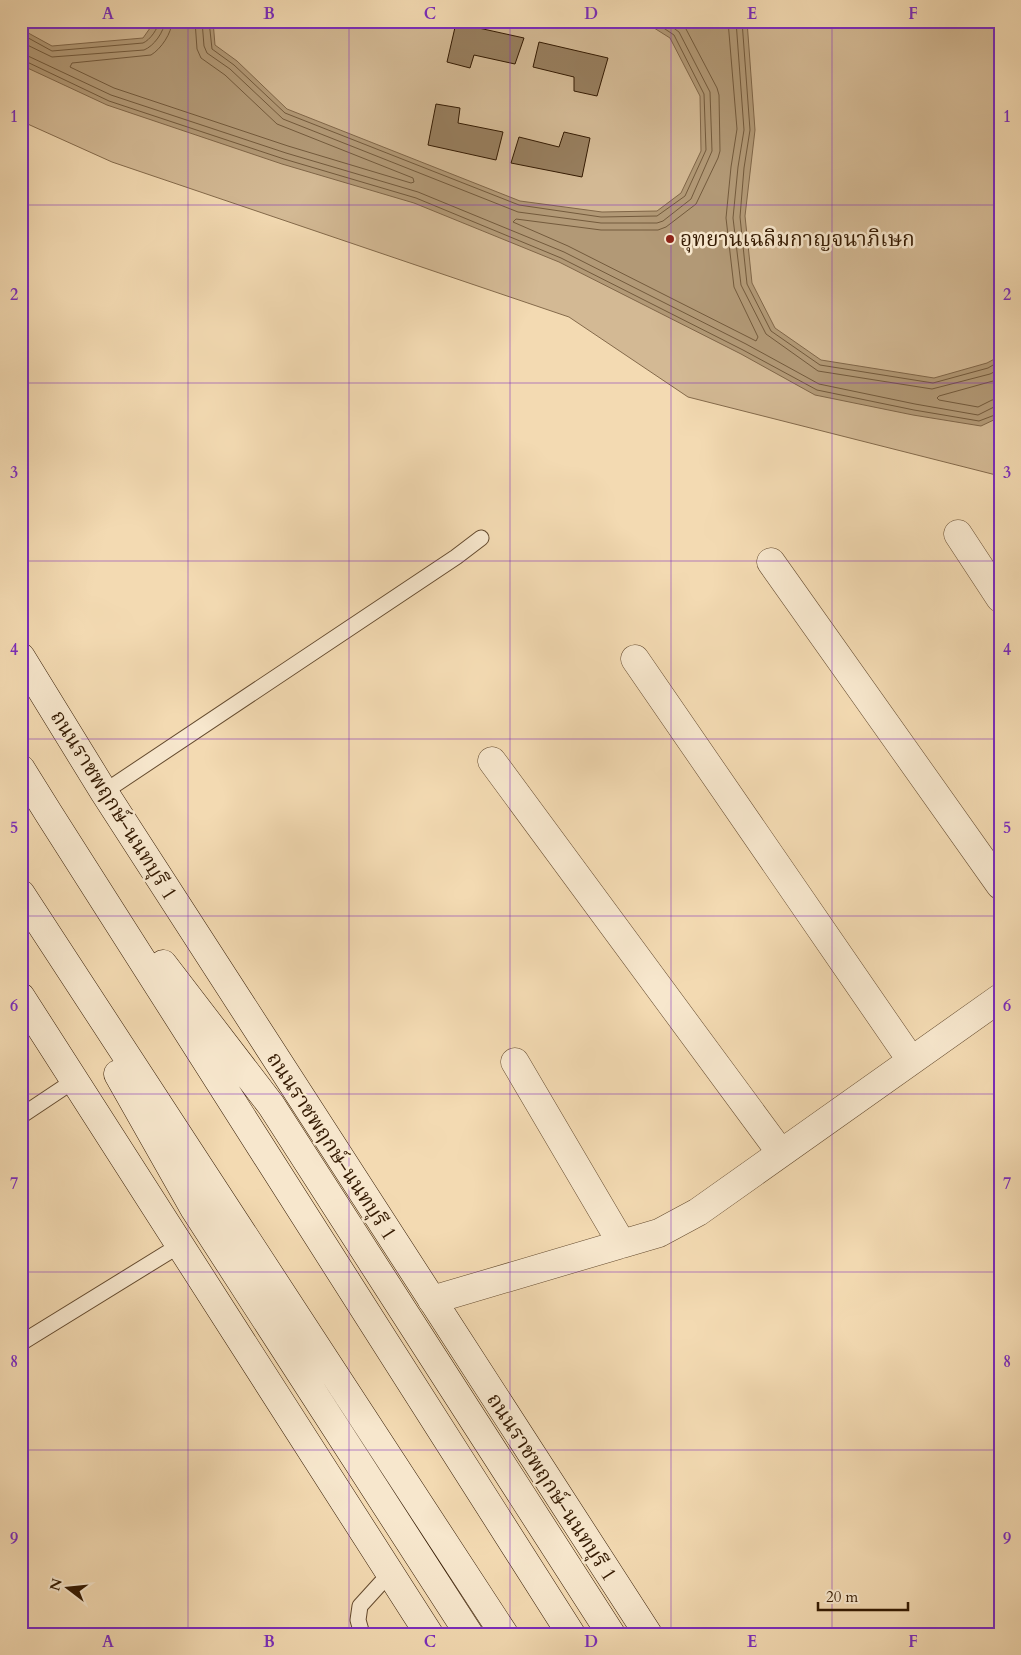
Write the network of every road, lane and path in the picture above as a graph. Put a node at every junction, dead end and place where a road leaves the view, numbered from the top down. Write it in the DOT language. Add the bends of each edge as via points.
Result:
graph roads {
  1 [pos="958,534"];
  2 [pos="481,538"];
  3 [pos="771,562"];
  4 [pos="1000,598"];
  5 [pos="21,657"];
  6 [pos="635,659"];
  7 [pos="492,761"];
  8 [pos="21,769"];
  9 [pos="104,792"];
  10 [pos="48,814"];
  11 [pos="1000,885"];
  12 [pos="21,894"];
  13 [pos="21,901"];
  14 [pos="21,997"];
  15 [pos="1000,998"];
  16 [pos="911,1060"];
  17 [pos="515,1062"];
  18 [pos="75,1080"];
  19 [pos="21,1116"];
  20 [pos="781,1153"];
  21 [pos="622,1244"];
  22 [pos="180,1245"];
  23 [pos="432,1300"];
  24 [pos="21,1343"];
  25 [pos="390,1572"];
  26 [pos="362,1634"];
  27 [pos="429,1634"];
  28 [pos="469,1634"];
  29 [pos="504,1634"];
  30 [pos="571,1634"];
  31 [pos="612,1634"];
  32 [pos="648,1634"];
  1 -- 4 [label="street"];
  2 -- 9 [label="lane"];
  3 -- 11 [label="street"];
  5 -- 9 [label="street, ถนนราชพฤกษ์-นนทบุรี 1"];
  6 -- 16 [label="street"];
  7 -- 20 [label="street"];
  8 -- 10 [label="street"];
  9 -- 23 [label="street, ถนนราชพฤกษ์-นนทบุรี 1"];
  10 -- 30 [label="street"];
  10 -- 31 [label="street" via="271,1105"];
  12 -- 29 [label="street"];
  13 -- 28 [label="street" via="195,1210"];
  14 -- 18 [label="street"];
  15 -- 16 [label="street"];
  16 -- 20 [label="street"];
  17 -- 21 [label="street"];
  18 -- 19 [label="lane"];
  18 -- 22 [label="street"];
  20 -- 21 [label="street" via="698,1212 659,1233"];
  21 -- 23 [label="street"];
  22 -- 24 [label="lane"];
  22 -- 25 [label="street"];
  23 -- 32 [label="street, ถนนราชพฤกษ์-นนทบุรี 1"];
  25 -- 26 [label="lane" via="360,1606 358,1620"];
  25 -- 27 [label="street"];
}
